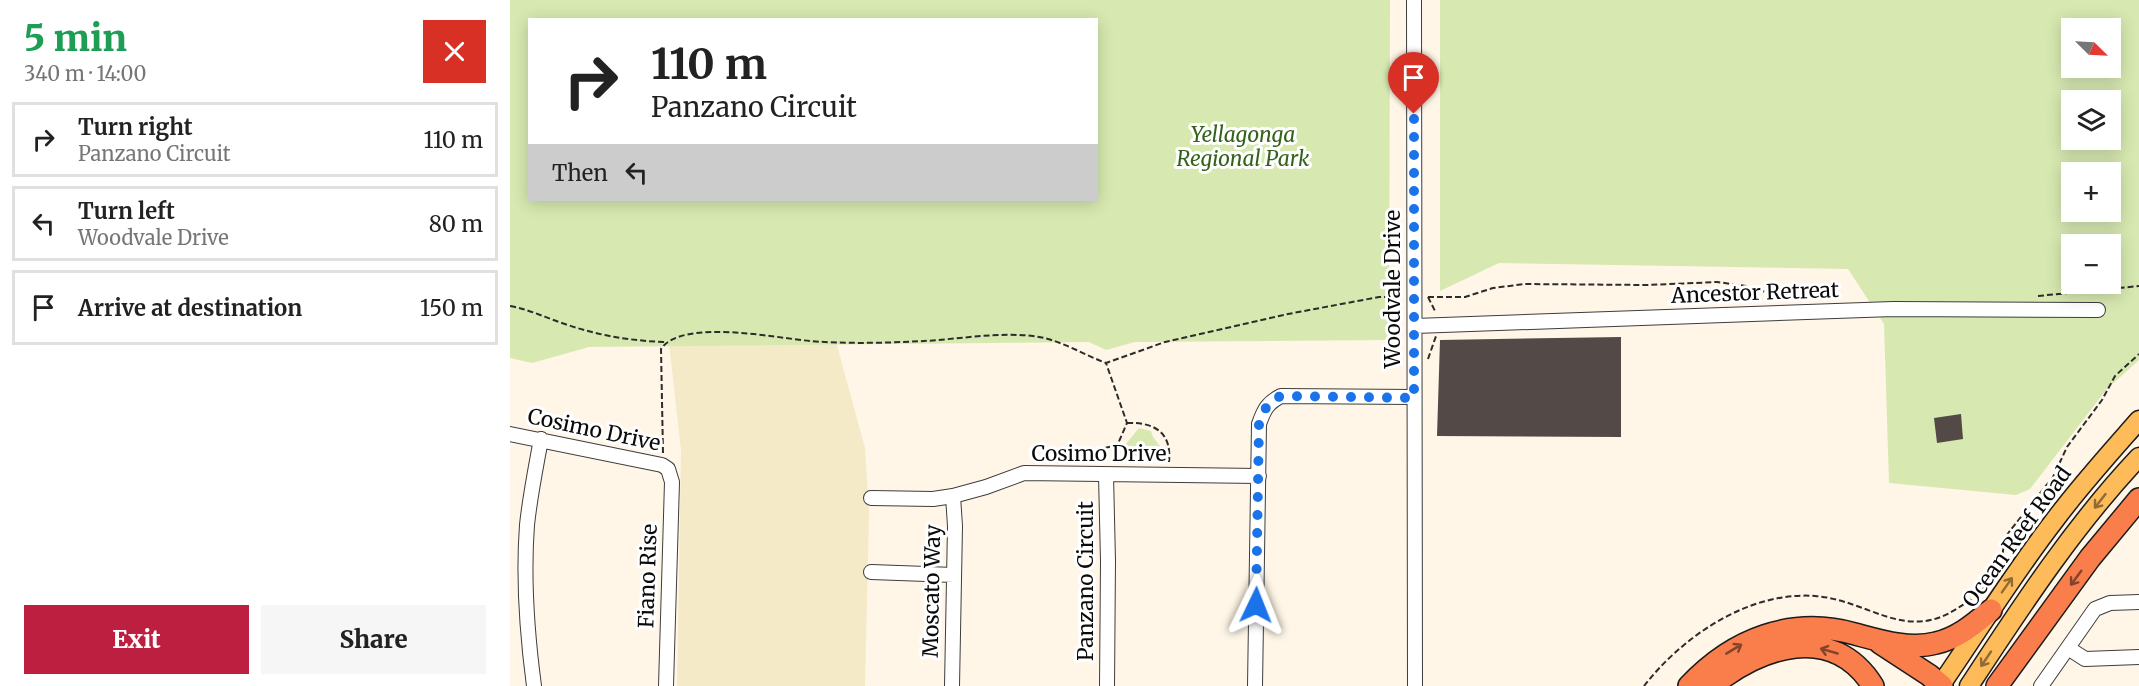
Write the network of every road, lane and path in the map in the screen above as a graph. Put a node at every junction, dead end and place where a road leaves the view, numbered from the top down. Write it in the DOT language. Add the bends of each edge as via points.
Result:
graph roads {
  1 [pos="1414,0"];
  2 [pos="2139,286"];
  3 [pos="2033,296"];
  4 [pos="1415,297"];
  5 [pos="1795,301"];
  6 [pos="510,306"];
  7 [pos="2098,310"];
  8 [pos="1415,326"];
  9 [pos="666,342"];
  10 [pos="2139,354"];
  11 [pos="1106,363"];
  12 [pos="1414,398"];
  13 [pos="2139,420"];
  14 [pos="1127,423"];
  15 [pos="510,434"];
  16 [pos="540,439"];
  17 [pos="2139,457"];
  18 [pos="1168,465"];
  19 [pos="665,467"];
  20 [pos="1102,470"];
  21 [pos="1259,476"];
  22 [pos="953,496"];
  23 [pos="871,498"];
  24 [pos="2139,499"];
  25 [pos="871,572"];
  26 [pos="954,575"];
  27 [pos="2139,602"];
  28 [pos="1991,610"];
  29 [pos="1874,639"];
  30 [pos="2068,648"];
  31 [pos="2139,657"];
  32 [pos="1941,685"];
  33 [pos="534,686"];
  34 [pos="666,686"];
  35 [pos="952,686"];
  36 [pos="1107,686"];
  37 [pos="1255,686"];
  38 [pos="1415,686"];
  39 [pos="1644,686"];
  40 [pos="1689,686"];
  41 [pos="1712,686"];
  42 [pos="1873,686"];
  43 [pos="1969,686"];
  44 [pos="1997,686"];
  45 [pos="2041,686"];
  1 -- 4 [label="street, Woodvale Drive"];
  2 -- 3 [label="path"];
  4 -- 5 [label="path" via="1465,297 1525,284 1717,282"];
  4 -- 8 [label="street, Woodvale Drive"];
  4 -- 11 [label="path" via="1379,297 1288,314 1166,342"];
  6 -- 9 [label="path" via="594,333 633,341"];
  7 -- 8 [label="street, Ancestor Retreat" via="1893,309"];
  8 -- 12 [label="street, Woodvale Drive"];
  9 -- 11 [label="path" via="684,334 728,332 813,341 1034,336"];
  9 -- 19 [label="path" via="661,349"];
  10 -- 39 [label="path" via="2115,376 2067,447 2054,477 2008,532 1994,573 1978,594 1952,612 1922,623 1889,619 1839,599 1777,598 1742,609 1710,626 1678,651"];
  11 -- 14 [label="path"];
  12 -- 21 [label="street" via="1281,396 1272,400 1264,408 1259,424"];
  12 -- 38 [label="street, Woodvale Drive"];
  28 -- 13 [label="main road, Ocean Reef Road, one-way" via="2089,476"];
  14 -- 18 [label="path" via="1156,428 1164,436 1170,453"];
  14 -- 20 [label="path" via="1117,446 1103,447 1097,452 1092,462"];
  15 -- 16 [label="street, Cosimo Drive"];
  16 -- 19 [label="street, Cosimo Drive"];
  16 -- 33 [label="street" via="527,526 526,562"];
  17 -- 43 [label="main road, Ocean Reef Road, one-way" via="2047,569"];
  19 -- 34 [label="street, Fiano Rise" via="672,482"];
  20 -- 21 [label="street, Cosimo Drive"];
  20 -- 22 [label="street, Cosimo Drive" via="1024,473"];
  20 -- 36 [label="street, Panzano Circuit" via="1108,561"];
  21 -- 37 [label="street"];
  22 -- 23 [label="street, Cosimo Drive"];
  22 -- 26 [label="street, Moscato Way"];
  24 -- 44 [label="highway, one-way" via="2090,558"];
  25 -- 26 [label="street"];
  26 -- 35 [label="street, Moscato Way"];
  27 -- 30 [label="street" via="2110,603 2095,609"];
  28 -- 29 [label="highway" via="1966,630 1935,644"];
  28 -- 32 [label="main road, Ocean Reef Road"];
  29 -- 32 [label="highway"];
  40 -- 29 [label="highway, one-way" via="1730,651 1771,633 1817,628"];
  30 -- 31 [label="street" via="2085,659"];
  30 -- 45 [label="street"];
  42 -- 41 [label="highway, one-way" via="1854,662 1834,651 1797,646 1760,655"];
}
